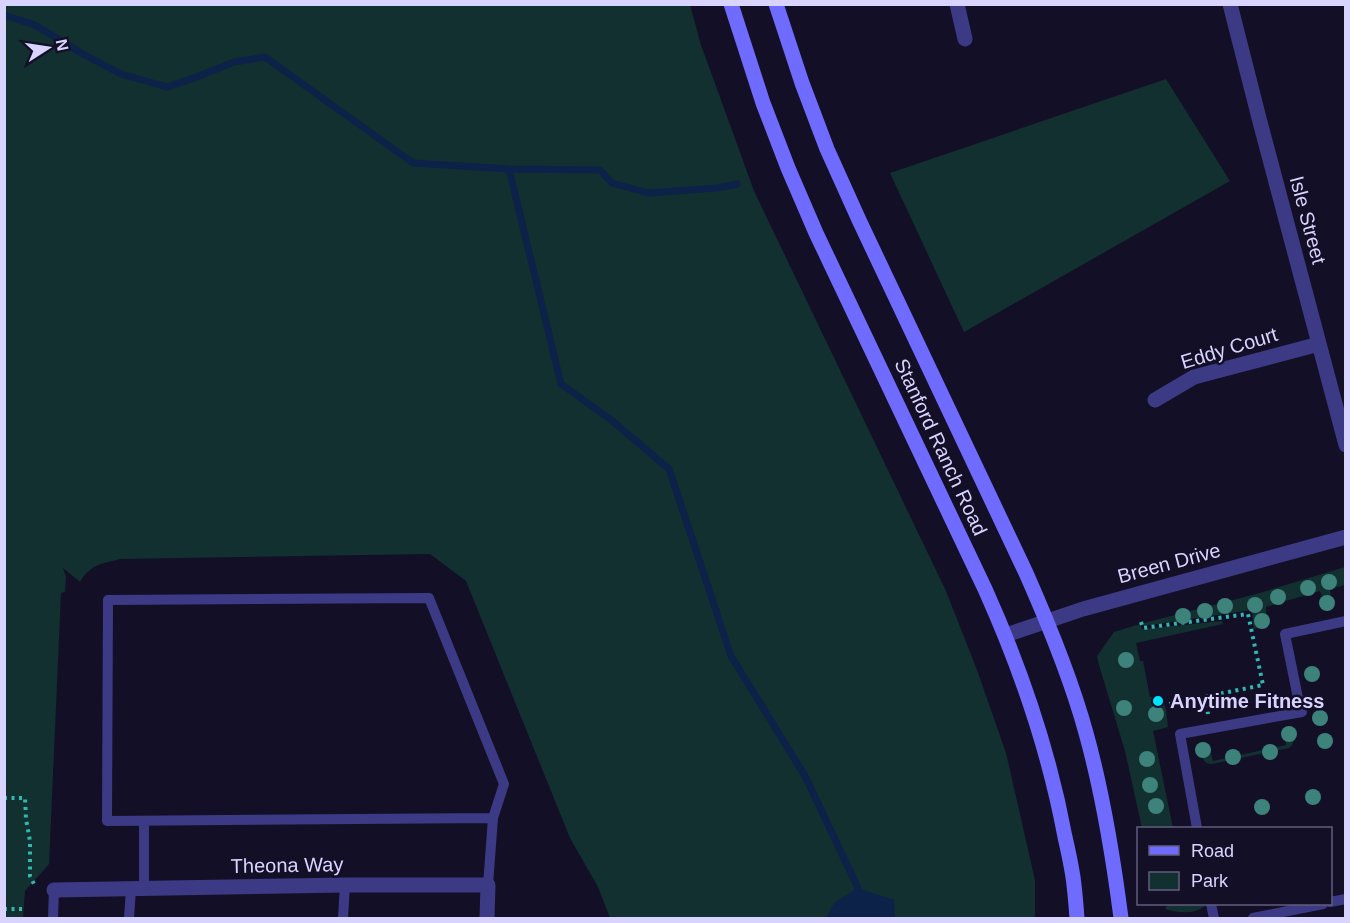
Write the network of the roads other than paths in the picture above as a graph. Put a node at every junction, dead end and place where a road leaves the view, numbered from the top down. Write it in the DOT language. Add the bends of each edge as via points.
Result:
graph roads {
  1 [pos="731,4"];
  2 [pos="776,4"];
  3 [pos="957,4"];
  4 [pos="1230,4"];
  5 [pos="965,39"];
  6 [pos="1319,344"];
  7 [pos="1155,400"];
  8 [pos="1346,446"];
  9 [pos="1346,537"];
  10 [pos="1048,621"];
  11 [pos="1346,621"];
  12 [pos="1006,635"];
  13 [pos="1298,698"];
  14 [pos="1302,712"];
  15 [pos="493,818"];
  16 [pos="144,821"];
  17 [pos="1197,827"];
  18 [pos="345,885"];
  19 [pos="488,885"];
  20 [pos="137,889"];
  21 [pos="54,890"];
  22 [pos="1314,905"];
  23 [pos="53,918"];
  24 [pos="129,918"];
  25 [pos="343,918"];
  26 [pos="487,918"];
  27 [pos="1077,918"];
  28 [pos="1121,918"];
  29 [pos="1252,918"];
  1 -- 12 [label="main road, Stanford Ranch Road" via="763,103 811,222"];
  2 -- 10 [label="main road, Stanford Ranch Road" via="827,150"];
  3 -- 5 [label="street"];
  4 -- 6 [label="street, Isle Street"];
  6 -- 7 [label="street, Eddy Court" via="1194,377"];
  6 -- 8 [label="street, Isle Street"];
  9 -- 10 [label="street, Breen Drive"];
  10 -- 12 [label="street, Breen Drive"];
  10 -- 28 [label="main road, Stanford Ranch Road" via="1088,744 1102,801"];
  11 -- 13 [label="lane" via="1285,634"];
  12 -- 27 [label="main road, Stanford Ranch Road" via="1032,707 1057,797"];
  14 -- 17 [label="lane" via="1180,734"];
  15 -- 16 [label="lane"];
  15 -- 16 [label="lane" via="504,784 429,598 108,600 107,821"];
  15 -- 19 [label="lane"];
  16 -- 20 [label="lane"];
  18 -- 19 [label="street, Theona Way"];
  18 -- 20 [label="street, Theona Way"];
  18 -- 25 [label="lane"];
  19 -- 26 [label="street"];
  20 -- 21 [label="street, Theona Way"];
  20 -- 24 [label="lane"];
  21 -- 23 [label="lane"];
  22 -- 29 [label="lane"];
}
